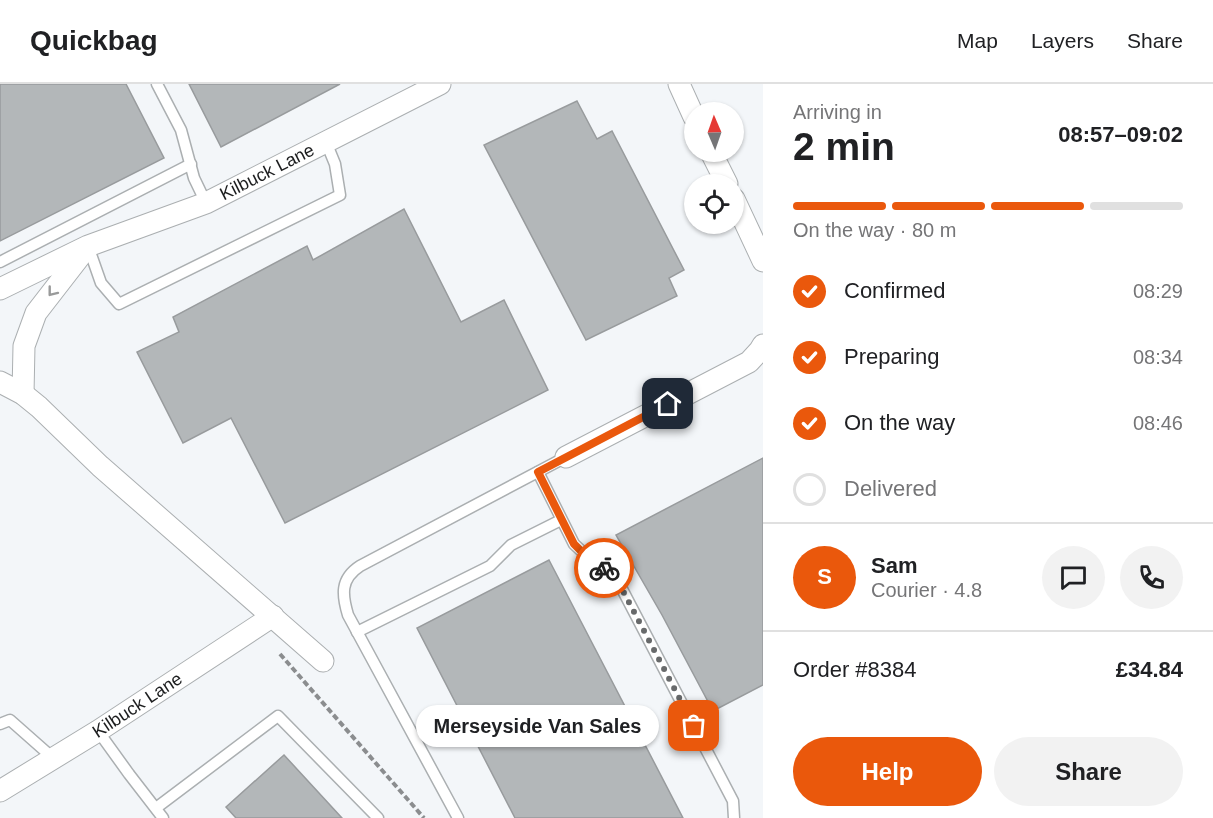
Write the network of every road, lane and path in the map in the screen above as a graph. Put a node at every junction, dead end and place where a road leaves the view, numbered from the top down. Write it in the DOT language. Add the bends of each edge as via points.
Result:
graph roads {
  1 [pos="157,84"];
  2 [pos="440,84"];
  3 [pos="679,84"];
  4 [pos="687,102"];
  5 [pos="326,142"];
  6 [pos="190,164"];
  7 [pos="206,203"];
  8 [pos="744,220"];
  9 [pos="88,246"];
  10 [pos="763,261"];
  11 [pos="0,262"];
  12 [pos="0,289"];
  13 [pos="762,350"];
  14 [pos="0,382"];
  15 [pos="23,394"];
  16 [pos="566,457"];
  17 [pos="538,472"];
  18 [pos="561,520"];
  19 [pos="268,620"];
  20 [pos="357,632"];
  21 [pos="323,661"];
  22 [pos="0,724"];
  23 [pos="98,731"];
  24 [pos="53,759"];
  25 [pos="0,791"];
  26 [pos="156,808"];
  27 [pos="163,818"];
  28 [pos="378,818"];
  29 [pos="424,818"];
  30 [pos="458,818"];
  31 [pos="734,818"];
  1 -- 6 [label="lane" via="181,130"];
  2 -- 5 [label="street, Kilbuck Lane"];
  3 -- 4 [label="street"];
  5 -- 7 [label="street, Kilbuck Lane"];
  5 -- 9 [label="lane" via="335,164 340,195 120,304 101,283"];
  6 -- 7 [label="lane"];
  6 -- 11 [label="lane"];
  7 -- 9 [label="street, Kilbuck Lane"];
  8 -- 10 [label="street"];
  9 -- 12 [label="street, Kilbuck Lane"];
  9 -- 15 [label="street, one-way" via="36,313 24,346"];
  13 -- 16 [label="street" via="749,362"];
  14 -- 15 [label="street"];
  15 -- 19 [label="street"];
  16 -- 17 [label="lane"];
  17 -- 18 [label="lane"];
  17 -- 20 [label="lane" via="349,573 343,597"];
  18 -- 20 [label="lane" via="511,545 490,566"];
  18 -- 31 [label="lane" via="574,544 591,561 612,573 622,589 733,801"];
  19 -- 21 [label="street"];
  19 -- 23 [label="street, Kilbuck Lane"];
  19 -- 29 [label="path" via="281,656"];
  20 -- 30 [label="lane"];
  22 -- 24 [label="lane" via="10,720"];
  23 -- 24 [label="street, Kilbuck Lane"];
  23 -- 26 [label="lane"];
  24 -- 25 [label="street, Kilbuck Lane"];
  26 -- 27 [label="lane"];
  26 -- 28 [label="lane" via="278,716"];
}
